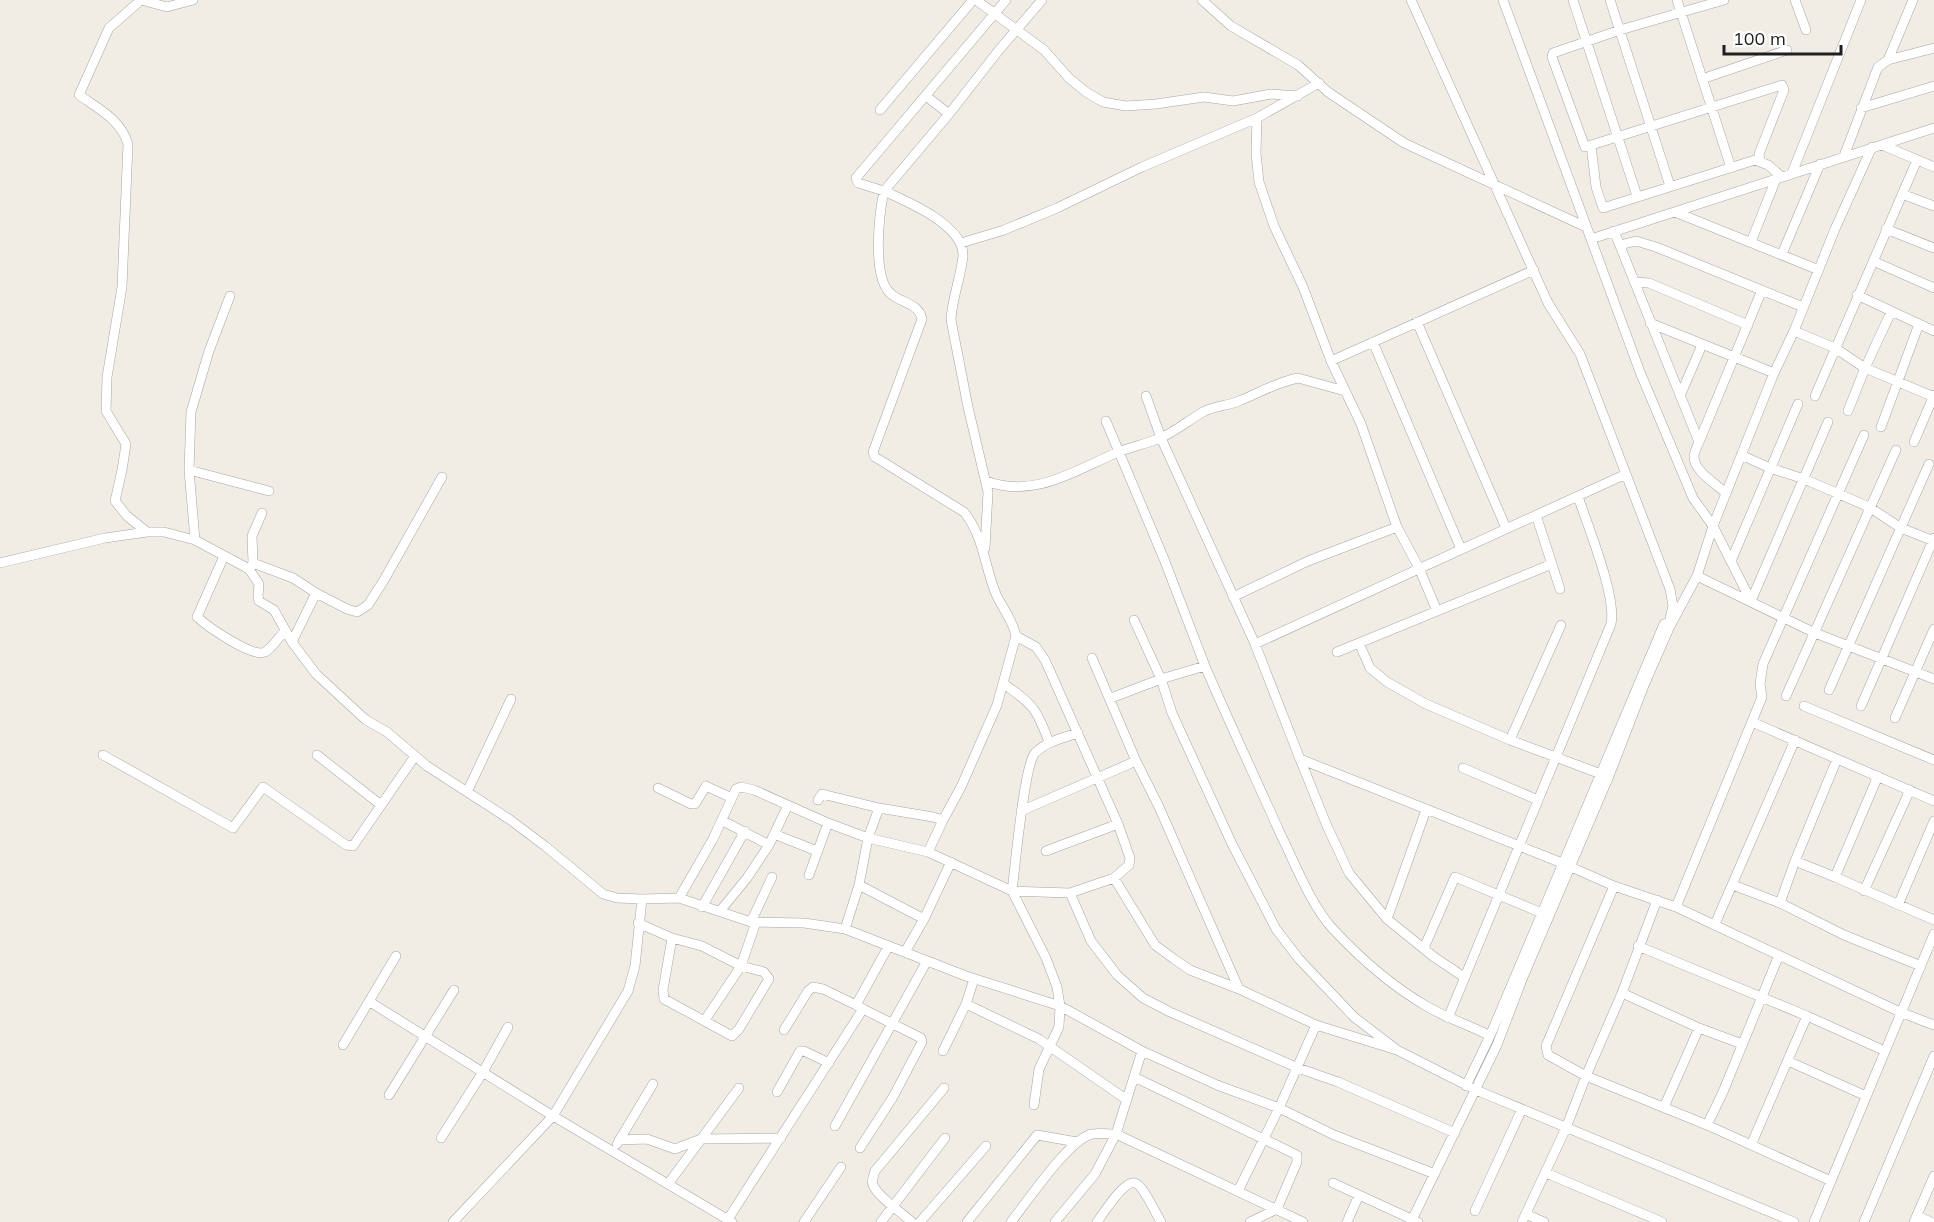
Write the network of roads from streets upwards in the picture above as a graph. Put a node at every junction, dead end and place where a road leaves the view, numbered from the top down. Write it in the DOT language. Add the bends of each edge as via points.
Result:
graph roads {
  1 [pos="193,0"];
  2 [pos="974,0"];
  3 [pos="1006,0"];
  4 [pos="1042,0"];
  5 [pos="1202,0"];
  6 [pos="1496,0"];
  7 [pos="1503,0"];
  8 [pos="1573,0"];
  9 [pos="1610,0"];
  10 [pos="1677,0"];
  11 [pos="1724,0"];
  12 [pos="1795,0"];
  13 [pos="1860,0"];
  14 [pos="1912,0"];
  15 [pos="1413,4"];
  16 [pos="1681,13"];
  17 [pos="995,14"];
  18 [pos="1511,21"];
  19 [pos="1015,30"];
  20 [pos="1620,30"];
  21 [pos="1806,30"];
  22 [pos="1587,42"];
  23 [pos="1934,48"];
  24 [pos="1786,50"];
  25 [pos="1888,60"];
  26 [pos="1702,79"];
  27 [pos="1319,83"];
  28 [pos="1934,86"];
  29 [pos="926,96"];
  30 [pos="1298,96"];
  31 [pos="1861,108"];
  32 [pos="1712,109"];
  33 [pos="880,110"];
  34 [pos="949,114"];
  35 [pos="1257,118"];
  36 [pos="1649,127"];
  37 [pos="1934,128"];
  38 [pos="1617,136"];
  39 [pos="1591,145"];
  40 [pos="1877,146"];
  41 [pos="1844,156"];
  42 [pos="1917,160"];
  43 [pos="1760,162"];
  44 [pos="1820,164"];
  45 [pos="1934,167"];
  46 [pos="1731,168"];
  47 [pos="1792,173"];
  48 [pos="1779,178"];
  49 [pos="1496,185"];
  50 [pos="1670,186"];
  51 [pos="884,191"];
  52 [pos="1902,194"];
  53 [pos="1637,196"];
  54 [pos="1934,206"];
  55 [pos="1675,212"];
  56 [pos="1586,227"];
  57 [pos="1886,229"];
  58 [pos="1614,231"];
  59 [pos="1591,239"];
  60 [pos="1751,242"];
  61 [pos="961,243"];
  62 [pos="1620,245"];
  63 [pos="1934,248"];
  64 [pos="1782,254"];
  65 [pos="1873,261"];
  66 [pos="1534,270"];
  67 [pos="1819,270"];
  68 [pos="1634,282"];
  69 [pos="1934,288"];
  70 [pos="1762,290"];
  71 [pos="230,296"];
  72 [pos="1857,296"];
  73 [pos="1803,307"];
  74 [pos="1891,312"];
  75 [pos="1417,322"];
  76 [pos="1650,323"];
  77 [pos="1919,324"];
  78 [pos="1748,325"];
  79 [pos="1934,330"];
  80 [pos="1794,331"];
  81 [pos="1373,342"];
  82 [pos="1702,345"];
  83 [pos="1835,348"];
  84 [pos="1735,358"];
  85 [pos="1331,361"];
  86 [pos="1865,368"];
  87 [pos="1774,373"];
  88 [pos="1898,382"];
  89 [pos="1345,391"];
  90 [pos="1146,396"];
  91 [pos="1680,396"];
  92 [pos="1815,396"];
  93 [pos="1934,396"];
  94 [pos="1798,404"];
  95 [pos="1848,411"];
  96 [pos="1106,421"];
  97 [pos="1828,422"];
  98 [pos="1881,427"];
  99 [pos="1864,435"];
  100 [pos="1161,438"];
  101 [pos="1698,442"];
  102 [pos="1914,442"];
  103 [pos="1896,450"];
  104 [pos="1119,451"];
  105 [pos="1741,455"];
  106 [pos="1929,464"];
  107 [pos="1770,468"];
  108 [pos="189,470"];
  109 [pos="1626,474"];
  110 [pos="442,477"];
  111 [pos="1804,479"];
  112 [pos="986,481"];
  113 [pos="269,490"];
  114 [pos="1726,493"];
  115 [pos="1837,494"];
  116 [pos="1578,496"];
  117 [pos="1869,507"];
  118 [pos="262,513"];
  119 [pos="1536,515"];
  120 [pos="1713,526"];
  121 [pos="1397,527"];
  122 [pos="1506,528"];
  123 [pos="1901,528"];
  124 [pos="147,532"];
  125 [pos="190,539"];
  126 [pos="1934,540"];
  127 [pos="1461,549"];
  128 [pos="224,556"];
  129 [pos="985,556"];
  130 [pos="1731,561"];
  131 [pos="0,563"];
  132 [pos="1552,564"];
  133 [pos="251,566"];
  134 [pos="1419,568"];
  135 [pos="1697,576"];
  136 [pos="1560,590"];
  137 [pos="316,593"];
  138 [pos="1233,597"];
  139 [pos="1751,601"];
  140 [pos="1437,611"];
  141 [pos="1784,616"];
  142 [pos="1134,620"];
  143 [pos="1562,625"];
  144 [pos="1669,625"];
  145 [pos="1934,629"];
  146 [pos="285,630"];
  147 [pos="1815,633"];
  148 [pos="1016,636"];
  149 [pos="292,642"];
  150 [pos="1359,643"];
  151 [pos="1255,644"];
  152 [pos="1850,645"];
  153 [pos="1337,652"];
  154 [pos="1092,658"];
  155 [pos="1882,659"];
  156 [pos="1205,666"];
  157 [pos="1915,672"];
  158 [pos="1161,679"];
  159 [pos="1934,679"];
  160 [pos="1003,683"];
  161 [pos="1829,690"];
  162 [pos="1786,696"];
  163 [pos="1111,698"];
  164 [pos="511,699"];
  165 [pos="1804,706"];
  166 [pos="1861,706"];
  167 [pos="1895,718"];
  168 [pos="1752,722"];
  169 [pos="1078,734"];
  170 [pos="1510,740"];
  171 [pos="1795,740"];
  172 [pos="1050,742"];
  173 [pos="103,755"];
  174 [pos="317,755"];
  175 [pos="415,756"];
  176 [pos="1555,756"];
  177 [pos="1300,759"];
  178 [pos="1837,759"];
  179 [pos="1934,760"];
  180 [pos="1136,761"];
  181 [pos="1463,768"];
  182 [pos="1602,774"];
  183 [pos="1878,776"];
  184 [pos="1097,779"];
  185 [pos="658,788"];
  186 [pos="1910,790"];
  187 [pos="467,792"];
  188 [pos="732,798"];
  189 [pos="818,800"];
  190 [pos="1538,800"];
  191 [pos="1934,801"];
  192 [pos="381,805"];
  193 [pos="788,806"];
  194 [pos="879,808"];
  195 [pos="1426,810"];
  196 [pos="1021,811"];
  197 [pos="944,820"];
  198 [pos="723,821"];
  199 [pos="1934,821"];
  200 [pos="828,823"];
  201 [pos="1118,824"];
  202 [pos="745,831"];
  203 [pos="774,834"];
  204 [pos="868,838"];
  205 [pos="769,845"];
  206 [pos="1519,847"];
  207 [pos="817,850"];
  208 [pos="1046,851"];
  209 [pos="928,852"];
  210 [pos="1795,861"];
  211 [pos="951,862"];
  212 [pos="1566,865"];
  213 [pos="809,875"];
  214 [pos="772,877"];
  215 [pos="1835,877"];
  216 [pos="1114,878"];
  217 [pos="860,885"];
  218 [pos="1733,885"];
  219 [pos="1614,886"];
  220 [pos="1012,891"];
  221 [pos="1864,891"];
  222 [pos="1070,893"];
  223 [pos="1499,896"];
  224 [pos="679,898"];
  225 [pos="642,899"];
  226 [pos="1657,900"];
  227 [pos="1780,903"];
  228 [pos="1898,904"];
  229 [pos="702,907"];
  230 [pos="1676,907"];
  231 [pos="720,911"];
  232 [pos="1542,913"];
  233 [pos="924,918"];
  234 [pos="1387,919"];
  235 [pos="1934,920"];
  236 [pos="754,922"];
  237 [pos="638,923"];
  238 [pos="1715,924"];
  239 [pos="845,929"];
  240 [pos="1934,934"];
  241 [pos="672,938"];
  242 [pos="888,946"];
  243 [pos="1638,946"];
  244 [pos="1424,948"];
  245 [pos="905,952"];
  246 [pos="1779,955"];
  247 [pos="396,956"];
  248 [pos="927,961"];
  249 [pos="741,966"];
  250 [pos="1920,966"];
  251 [pos="1464,977"];
  252 [pos="974,979"];
  253 [pos="1239,989"];
  254 [pos="454,990"];
  255 [pos="1622,993"];
  256 [pos="1762,996"];
  257 [pos="370,1002"];
  258 [pos="966,1004"];
  259 [pos="1060,1006"];
  260 [pos="860,1007"];
  261 [pos="1900,1012"];
  262 [pos="1807,1016"];
  263 [pos="1448,1018"];
  264 [pos="705,1020"];
  265 [pos="893,1024"];
  266 [pos="1316,1025"];
  267 [pos="1934,1026"];
  268 [pos="508,1027"];
  269 [pos="1699,1028"];
  270 [pos="784,1030"];
  271 [pos="1490,1036"];
  272 [pos="426,1037"];
  273 [pos="1742,1044"];
  274 [pos="343,1045"];
  275 [pos="1050,1046"];
  276 [pos="1397,1050"];
  277 [pos="944,1051"];
  278 [pos="1142,1051"];
  279 [pos="1885,1051"];
  280 [pos="1934,1056"];
  281 [pos="1788,1061"];
  282 [pos="829,1063"];
  283 [pos="1298,1068"];
  284 [pos="483,1072"];
  285 [pos="1586,1076"];
  286 [pos="1134,1077"];
  287 [pos="653,1084"];
  288 [pos="1466,1086"];
  289 [pos="739,1088"];
  290 [pos="944,1088"];
  291 [pos="1476,1090"];
  292 [pos="777,1092"];
  293 [pos="389,1095"];
  294 [pos="1866,1096"];
  295 [pos="1127,1100"];
  296 [pos="1034,1105"];
  297 [pos="1664,1107"];
  298 [pos="1279,1108"];
  299 [pos="1522,1109"];
  300 [pos="553,1116"];
  301 [pos="1707,1125"];
  302 [pos="835,1126"];
  303 [pos="1566,1128"];
  304 [pos="1455,1133"];
  305 [pos="1116,1134"];
  306 [pos="1264,1137"];
  307 [pos="441,1138"];
  308 [pos="781,1138"];
  309 [pos="945,1138"];
  310 [pos="701,1139"];
  311 [pos="619,1140"];
  312 [pos="1077,1142"];
  313 [pos="1751,1145"];
  314 [pos="986,1146"];
  315 [pos="860,1148"];
  316 [pos="613,1150"];
  317 [pos="841,1167"];
  318 [pos="1546,1173"];
  319 [pos="1436,1174"];
  320 [pos="1934,1176"];
  321 [pos="1831,1180"];
  322 [pos="1333,1183"];
  323 [pos="668,1184"];
  324 [pos="1238,1191"];
  325 [pos="1359,1195"];
  326 [pos="893,1206"];
  327 [pos="1277,1209"];
  328 [pos="1475,1211"];
  329 [pos="1524,1218"];
  330 [pos="1916,1219"];
  331 [pos="730,1221"];
  332 [pos="1414,1221"];
  333 [pos="453,1222"];
  334 [pos="804,1222"];
  335 [pos="881,1222"];
  336 [pos="912,1222"];
  337 [pos="920,1222"];
  338 [pos="968,1222"];
  339 [pos="1011,1222"];
  340 [pos="1055,1222"];
  341 [pos="1097,1222"];
  342 [pos="1161,1222"];
  343 [pos="1251,1222"];
  344 [pos="1303,1222"];
  345 [pos="1347,1222"];
  346 [pos="1544,1222"];
  347 [pos="1662,1222"];
  348 [pos="1794,1222"];
  349 [pos="1814,1222"];
  350 [pos="1864,1222"];
  351 [pos="1931,1222"];
  1 -- 124 [label="street" via="167,7 141,0 109,28 79,95 115,121 128,144 122,287 107,377 106,411 126,444 115,501"];
  2 -- 17 [label="street"];
  2 -- 33 [label="street"];
  3 -- 17 [label="street"];
  4 -- 19 [label="street"];
  5 -- 27 [label="street" via="1231,26 1298,65"];
  6 -- 18 [label="street"];
  7 -- 18 [label="street"];
  8 -- 22 [label="street"];
  9 -- 20 [label="street"];
  10 -- 16 [label="street"];
  11 -- 16 [label="street"];
  12 -- 21 [label="street"];
  13 -- 47 [label="street"];
  14 -- 25 [label="street"];
  15 -- 49 [label="street"];
  16 -- 20 [label="street"];
  16 -- 26 [label="street"];
  17 -- 19 [label="street"];
  17 -- 29 [label="street"];
  18 -- 56 [label="street"];
  19 -- 30 [label="street" via="1044,51 1086,92 1103,102 1126,106 1204,97 1233,102 1271,94"];
  19 -- 34 [label="street"];
  20 -- 22 [label="street"];
  20 -- 36 [label="street"];
  22 -- 38 [label="street"];
  22 -- 39 [label="street" via="1552,57 1585,147"];
  23 -- 25 [label="street"];
  24 -- 26 [label="street"];
  25 -- 31 [label="street" via="1878,67"];
  26 -- 32 [label="street"];
  27 -- 30 [label="street"];
  27 -- 49 [label="street" via="1404,143"];
  28 -- 31 [label="street"];
  29 -- 34 [label="street"];
  29 -- 51 [label="street" via="856,178 858,183"];
  30 -- 35 [label="street"];
  31 -- 41 [label="street"];
  32 -- 36 [label="street"];
  32 -- 43 [label="street" via="1784,86 1759,154"];
  32 -- 46 [label="street"];
  34 -- 51 [label="street"];
  35 -- 61 [label="street" via="1005,230"];
  35 -- 85 [label="street" via="1259,182"];
  36 -- 38 [label="street"];
  36 -- 50 [label="street"];
  37 -- 40 [label="street"];
  38 -- 39 [label="street"];
  38 -- 53 [label="street"];
  39 -- 53 [label="street" via="1603,208"];
  40 -- 41 [label="street"];
  40 -- 42 [label="street"];
  40 -- 67 [label="street"];
  41 -- 44 [label="street"];
  42 -- 45 [label="street"];
  42 -- 52 [label="street"];
  43 -- 46 [label="street"];
  43 -- 48 [label="street"];
  44 -- 47 [label="street"];
  44 -- 64 [label="street"];
  46 -- 50 [label="street"];
  47 -- 48 [label="street"];
  48 -- 55 [label="street"];
  48 -- 60 [label="street"];
  49 -- 56 [label="street"];
  49 -- 66 [label="street"];
  50 -- 53 [label="street"];
  51 -- 61 [label="street" via="944,224"];
  51 -- 129 [label="street" via="878,245 885,287 917,308 922,319 873,452 875,457 964,512 981,539"];
  52 -- 54 [label="street"];
  52 -- 57 [label="street"];
  55 -- 58 [label="street"];
  55 -- 60 [label="street"];
  56 -- 59 [label="street"];
  57 -- 63 [label="street"];
  57 -- 65 [label="street"];
  58 -- 59 [label="street"];
  58 -- 62 [label="street"];
  59 -- 120 [label="street" via="1640,372 1693,498"];
  60 -- 64 [label="street"];
  61 -- 112 [label="street" via="963,255 951,320"];
  62 -- 68 [label="street"];
  62 -- 70 [label="street" via="1636,241 1646,244"];
  64 -- 67 [label="street"];
  65 -- 69 [label="street"];
  65 -- 72 [label="street"];
  66 -- 75 [label="street"];
  66 -- 109 [label="street" via="1548,303 1580,354"];
  67 -- 73 [label="street"];
  68 -- 76 [label="street"];
  68 -- 78 [label="street" via="1649,283"];
  70 -- 73 [label="street"];
  70 -- 78 [label="street"];
  71 -- 108 [label="street" via="191,412"];
  72 -- 74 [label="street"];
  72 -- 83 [label="street"];
  73 -- 80 [label="street"];
  74 -- 77 [label="street"];
  74 -- 86 [label="street"];
  75 -- 81 [label="street"];
  75 -- 122 [label="street"];
  76 -- 82 [label="street"];
  76 -- 91 [label="street"];
  77 -- 79 [label="street"];
  77 -- 88 [label="street"];
  78 -- 84 [label="street"];
  80 -- 83 [label="street"];
  80 -- 87 [label="street"];
  81 -- 85 [label="street"];
  81 -- 127 [label="street"];
  82 -- 84 [label="street"];
  82 -- 91 [label="street"];
  83 -- 86 [label="street"];
  83 -- 92 [label="street"];
  84 -- 87 [label="street"];
  84 -- 101 [label="street"];
  85 -- 89 [label="street"];
  86 -- 88 [label="street"];
  86 -- 95 [label="street"];
  87 -- 105 [label="street"];
  88 -- 93 [label="street"];
  88 -- 98 [label="street"];
  89 -- 100 [label="street" via="1291,379 1206,411"];
  89 -- 121 [label="street" via="1361,424"];
  90 -- 100 [label="street"];
  91 -- 101 [label="street"];
  93 -- 102 [label="street"];
  94 -- 107 [label="street"];
  96 -- 104 [label="street"];
  97 -- 111 [label="street"];
  99 -- 115 [label="street"];
  100 -- 104 [label="street"];
  100 -- 138 [label="street"];
  101 -- 114 [label="street" via="1696,465"];
  103 -- 117 [label="street"];
  104 -- 112 [label="street" via="1059,480 1012,488"];
  104 -- 156 [label="street"];
  105 -- 107 [label="street"];
  105 -- 114 [label="street"];
  106 -- 123 [label="street"];
  107 -- 111 [label="street"];
  107 -- 130 [label="street"];
  108 -- 113 [label="street"];
  108 -- 125 [label="street"];
  109 -- 116 [label="street"];
  109 -- 144 [label="street" via="1670,589 1673,606"];
  110 -- 137 [label="street" via="368,605 357,612"];
  111 -- 115 [label="street"];
  111 -- 139 [label="street"];
  112 -- 129 [label="street"];
  114 -- 120 [label="street"];
  115 -- 117 [label="street"];
  115 -- 141 [label="street"];
  116 -- 119 [label="street"];
  116 -- 176 [label="street" via="1608,590 1611,624"];
  117 -- 123 [label="street"];
  117 -- 147 [label="street"];
  118 -- 133 [label="street" via="252,536"];
  119 -- 122 [label="street"];
  119 -- 132 [label="street"];
  120 -- 130 [label="street"];
  120 -- 135 [label="street"];
  121 -- 134 [label="street"];
  121 -- 138 [label="street" via="1308,561"];
  122 -- 127 [label="street"];
  123 -- 126 [label="street"];
  123 -- 152 [label="street"];
  124 -- 125 [label="street"];
  124 -- 131 [label="street"];
  125 -- 128 [label="street"];
  126 -- 155 [label="street"];
  127 -- 134 [label="street"];
  128 -- 133 [label="street"];
  128 -- 146 [label="street" via="197,617 256,653 264,652"];
  129 -- 148 [label="street"];
  130 -- 139 [label="street"];
  132 -- 136 [label="street"];
  132 -- 140 [label="street"];
  133 -- 137 [label="street" via="294,578"];
  133 -- 146 [label="street" via="259,584 260,601 274,610"];
  134 -- 140 [label="street"];
  134 -- 151 [label="street"];
  135 -- 139 [label="street"];
  135 -- 144 [label="street"];
  137 -- 149 [label="street"];
  138 -- 151 [label="street"];
  139 -- 141 [label="street"];
  140 -- 150 [label="street"];
  141 -- 147 [label="street"];
  141 -- 168 [label="street" via="1763,664 1762,697"];
  142 -- 158 [label="street"];
  143 -- 170 [label="street"];
  144 -- 182 [label="street" via="1665,623 1662,627 1645,664"];
  144 -- 212 [label="street"];
  145 -- 157 [label="street"];
  146 -- 149 [label="street"];
  147 -- 152 [label="street"];
  147 -- 162 [label="street"];
  148 -- 160 [label="street"];
  148 -- 169 [label="street" via="1036,647 1046,660"];
  149 -- 175 [label="street" via="316,674 366,720"];
  150 -- 153 [label="street"];
  150 -- 170 [label="street" via="1370,668 1387,682 1426,704"];
  151 -- 177 [label="street"];
  152 -- 155 [label="street"];
  152 -- 161 [label="street"];
  154 -- 163 [label="street"];
  155 -- 157 [label="street"];
  155 -- 166 [label="street"];
  156 -- 158 [label="street"];
  156 -- 263 [label="street" via="1305,887 1331,927 1379,972"];
  157 -- 159 [label="street"];
  157 -- 167 [label="street"];
  158 -- 163 [label="street"];
  158 -- 276 [label="street" via="1172,713 1276,929 1354,1017"];
  160 -- 172 [label="street" via="1033,706"];
  160 -- 197 [label="street" via="997,705"];
  163 -- 180 [label="street"];
  164 -- 187 [label="street"];
  165 -- 179 [label="street"];
  168 -- 171 [label="street"];
  168 -- 230 [label="street"];
  169 -- 172 [label="street"];
  169 -- 184 [label="street"];
  170 -- 176 [label="street"];
  171 -- 178 [label="street"];
  171 -- 218 [label="street"];
  172 -- 196 [label="street" via="1033,756"];
  173 -- 192 [label="street" via="233,828 263,787 346,845 353,846"];
  174 -- 192 [label="street"];
  175 -- 187 [label="street"];
  175 -- 192 [label="street"];
  176 -- 182 [label="street"];
  176 -- 190 [label="street"];
  177 -- 195 [label="street"];
  177 -- 234 [label="street" via="1349,873"];
  178 -- 183 [label="street"];
  178 -- 210 [label="street"];
  180 -- 184 [label="street"];
  180 -- 253 [label="street"];
  181 -- 190 [label="street"];
  182 -- 212 [label="street"];
  183 -- 186 [label="street"];
  183 -- 215 [label="street"];
  184 -- 196 [label="street"];
  184 -- 201 [label="street"];
  185 -- 188 [label="street" via="691,804 695,804 706,786"];
  186 -- 191 [label="street"];
  186 -- 221 [label="street"];
  187 -- 225 [label="street" via="545,846 603,894"];
  188 -- 193 [label="street" via="741,787"];
  188 -- 198 [label="street"];
  189 -- 194 [label="street" via="822,794"];
  190 -- 206 [label="street"];
  193 -- 200 [label="street"];
  193 -- 203 [label="street"];
  194 -- 197 [label="street"];
  194 -- 204 [label="street"];
  195 -- 206 [label="street"];
  195 -- 234 [label="street"];
  196 -- 220 [label="street"];
  197 -- 209 [label="street"];
  198 -- 202 [label="street"];
  198 -- 224 [label="street"];
  199 -- 228 [label="street"];
  200 -- 204 [label="street"];
  200 -- 207 [label="street"];
  201 -- 208 [label="street"];
  201 -- 216 [label="street" via="1130,858 1129,865"];
  202 -- 205 [label="street"];
  202 -- 229 [label="street"];
  203 -- 205 [label="street"];
  203 -- 207 [label="street"];
  204 -- 209 [label="street"];
  204 -- 217 [label="street"];
  205 -- 231 [label="street"];
  206 -- 212 [label="street"];
  206 -- 223 [label="street"];
  207 -- 213 [label="street"];
  209 -- 211 [label="street"];
  210 -- 215 [label="street"];
  210 -- 227 [label="street"];
  211 -- 220 [label="street"];
  211 -- 233 [label="street"];
  212 -- 219 [label="street"];
  212 -- 232 [label="street"];
  212 -- 291 [label="street"];
  214 -- 236 [label="street"];
  215 -- 221 [label="street"];
  216 -- 222 [label="street"];
  216 -- 253 [label="street" via="1155,945 1190,970"];
  217 -- 233 [label="street"];
  217 -- 239 [label="street"];
  218 -- 227 [label="street"];
  218 -- 238 [label="street"];
  219 -- 226 [label="street"];
  219 -- 285 [label="street" via="1546,1046 1548,1055"];
  220 -- 222 [label="street"];
  220 -- 259 [label="street" via="1046,958"];
  221 -- 228 [label="street"];
  222 -- 283 [label="street" via="1091,941 1117,975 1143,998"];
  223 -- 232 [label="street"];
  223 -- 244 [label="street" via="1455,877"];
  223 -- 251 [label="street"];
  224 -- 225 [label="street"];
  224 -- 229 [label="street"];
  225 -- 237 [label="street"];
  226 -- 230 [label="street"];
  226 -- 243 [label="street"];
  227 -- 250 [label="street"];
  228 -- 235 [label="street"];
  229 -- 231 [label="street"];
  230 -- 238 [label="street"];
  231 -- 236 [label="street"];
  232 -- 271 [label="street"];
  233 -- 245 [label="street"];
  234 -- 244 [label="street"];
  236 -- 239 [label="street"];
  236 -- 249 [label="street"];
  237 -- 241 [label="street"];
  237 -- 300 [label="street" via="635,966 628,992"];
  238 -- 246 [label="street"];
  239 -- 242 [label="street"];
  240 -- 250 [label="street"];
  241 -- 249 [label="street" via="702,946"];
  241 -- 264 [label="street" via="664,999"];
  242 -- 245 [label="street"];
  242 -- 260 [label="street"];
  243 -- 255 [label="street"];
  243 -- 256 [label="street"];
  244 -- 251 [label="street"];
  245 -- 248 [label="street"];
  246 -- 256 [label="street"];
  246 -- 261 [label="street"];
  247 -- 257 [label="street"];
  248 -- 252 [label="street"];
  248 -- 265 [label="street"];
  249 -- 264 [label="street"];
  249 -- 264 [label="street" via="764,972 769,979 739,1029 732,1036"];
  250 -- 261 [label="street"];
  251 -- 263 [label="street"];
  252 -- 258 [label="street"];
  252 -- 259 [label="street"];
  253 -- 266 [label="street"];
  254 -- 272 [label="street"];
  255 -- 269 [label="street"];
  255 -- 285 [label="street"];
  256 -- 262 [label="street"];
  256 -- 273 [label="street"];
  257 -- 272 [label="street"];
  257 -- 274 [label="street"];
  258 -- 275 [label="street"];
  258 -- 277 [label="street"];
  259 -- 275 [label="street" via="1059,1027"];
  259 -- 278 [label="street"];
  260 -- 265 [label="street"];
  260 -- 270 [label="street" via="813,987"];
  260 -- 282 [label="street"];
  261 -- 267 [label="street"];
  261 -- 279 [label="street"];
  262 -- 279 [label="street"];
  262 -- 281 [label="street"];
  263 -- 271 [label="street"];
  265 -- 302 [label="street"];
  265 -- 315 [label="street" via="921,1038 922,1045"];
  266 -- 276 [label="street"];
  266 -- 283 [label="street"];
  268 -- 284 [label="street"];
  269 -- 273 [label="street"];
  269 -- 297 [label="street"];
  271 -- 288 [label="street"];
  272 -- 284 [label="street"];
  272 -- 293 [label="street"];
  273 -- 301 [label="street"];
  275 -- 295 [label="street"];
  275 -- 296 [label="street" via="1039,1069"];
  276 -- 288 [label="street"];
  278 -- 286 [label="street"];
  278 -- 298 [label="street"];
  279 -- 294 [label="street"];
  280 -- 350 [label="street"];
  281 -- 294 [label="street"];
  281 -- 313 [label="street"];
  282 -- 292 [label="street" via="800,1051"];
  282 -- 308 [label="street"];
  283 -- 298 [label="street"];
  283 -- 304 [label="street"];
  284 -- 300 [label="street"];
  284 -- 307 [label="street"];
  285 -- 297 [label="street"];
  285 -- 303 [label="street"];
  286 -- 295 [label="street"];
  286 -- 306 [label="street"];
  287 -- 311 [label="street"];
  288 -- 291 [label="street"];
  289 -- 310 [label="street"];
  290 -- 326 [label="street" via="872,1179"];
  291 -- 299 [label="street"];
  291 -- 304 [label="street"];
  294 -- 321 [label="street"];
  295 -- 305 [label="street"];
  297 -- 301 [label="street"];
  298 -- 306 [label="street"];
  298 -- 319 [label="street" via="1334,1135"];
  299 -- 303 [label="street"];
  299 -- 328 [label="street"];
  300 -- 316 [label="street"];
  300 -- 333 [label="street"];
  301 -- 313 [label="street"];
  303 -- 318 [label="street"];
  303 -- 348 [label="street"];
  304 -- 319 [label="street"];
  305 -- 312 [label="street" via="1092,1134"];
  305 -- 324 [label="street"];
  305 -- 340 [label="street" via="1095,1174"];
  306 -- 324 [label="street"];
  306 -- 327 [label="street" via="1298,1155"];
  308 -- 310 [label="street"];
  308 -- 331 [label="street"];
  309 -- 326 [label="street"];
  310 -- 311 [label="street" via="675,1149 646,1139"];
  310 -- 323 [label="street"];
  311 -- 316 [label="street"];
  312 -- 338 [label="street" via="1037,1135"];
  312 -- 339 [label="street"];
  313 -- 321 [label="street"];
  314 -- 337 [label="street"];
  316 -- 323 [label="street"];
  317 -- 334 [label="street"];
  318 -- 329 [label="street"];
  318 -- 347 [label="street"];
  319 -- 332 [label="street"];
  320 -- 330 [label="street"];
  321 -- 349 [label="street"];
  322 -- 325 [label="street"];
  323 -- 331 [label="street"];
  324 -- 327 [label="street"];
  325 -- 332 [label="street"];
  325 -- 345 [label="street"];
  326 -- 335 [label="street"];
  326 -- 336 [label="street"];
  327 -- 343 [label="street"];
  327 -- 344 [label="street"];
  329 -- 346 [label="street"];
  330 -- 351 [label="street"];
  341 -- 342 [label="street" via="1120,1191 1131,1183 1141,1187"];
}
